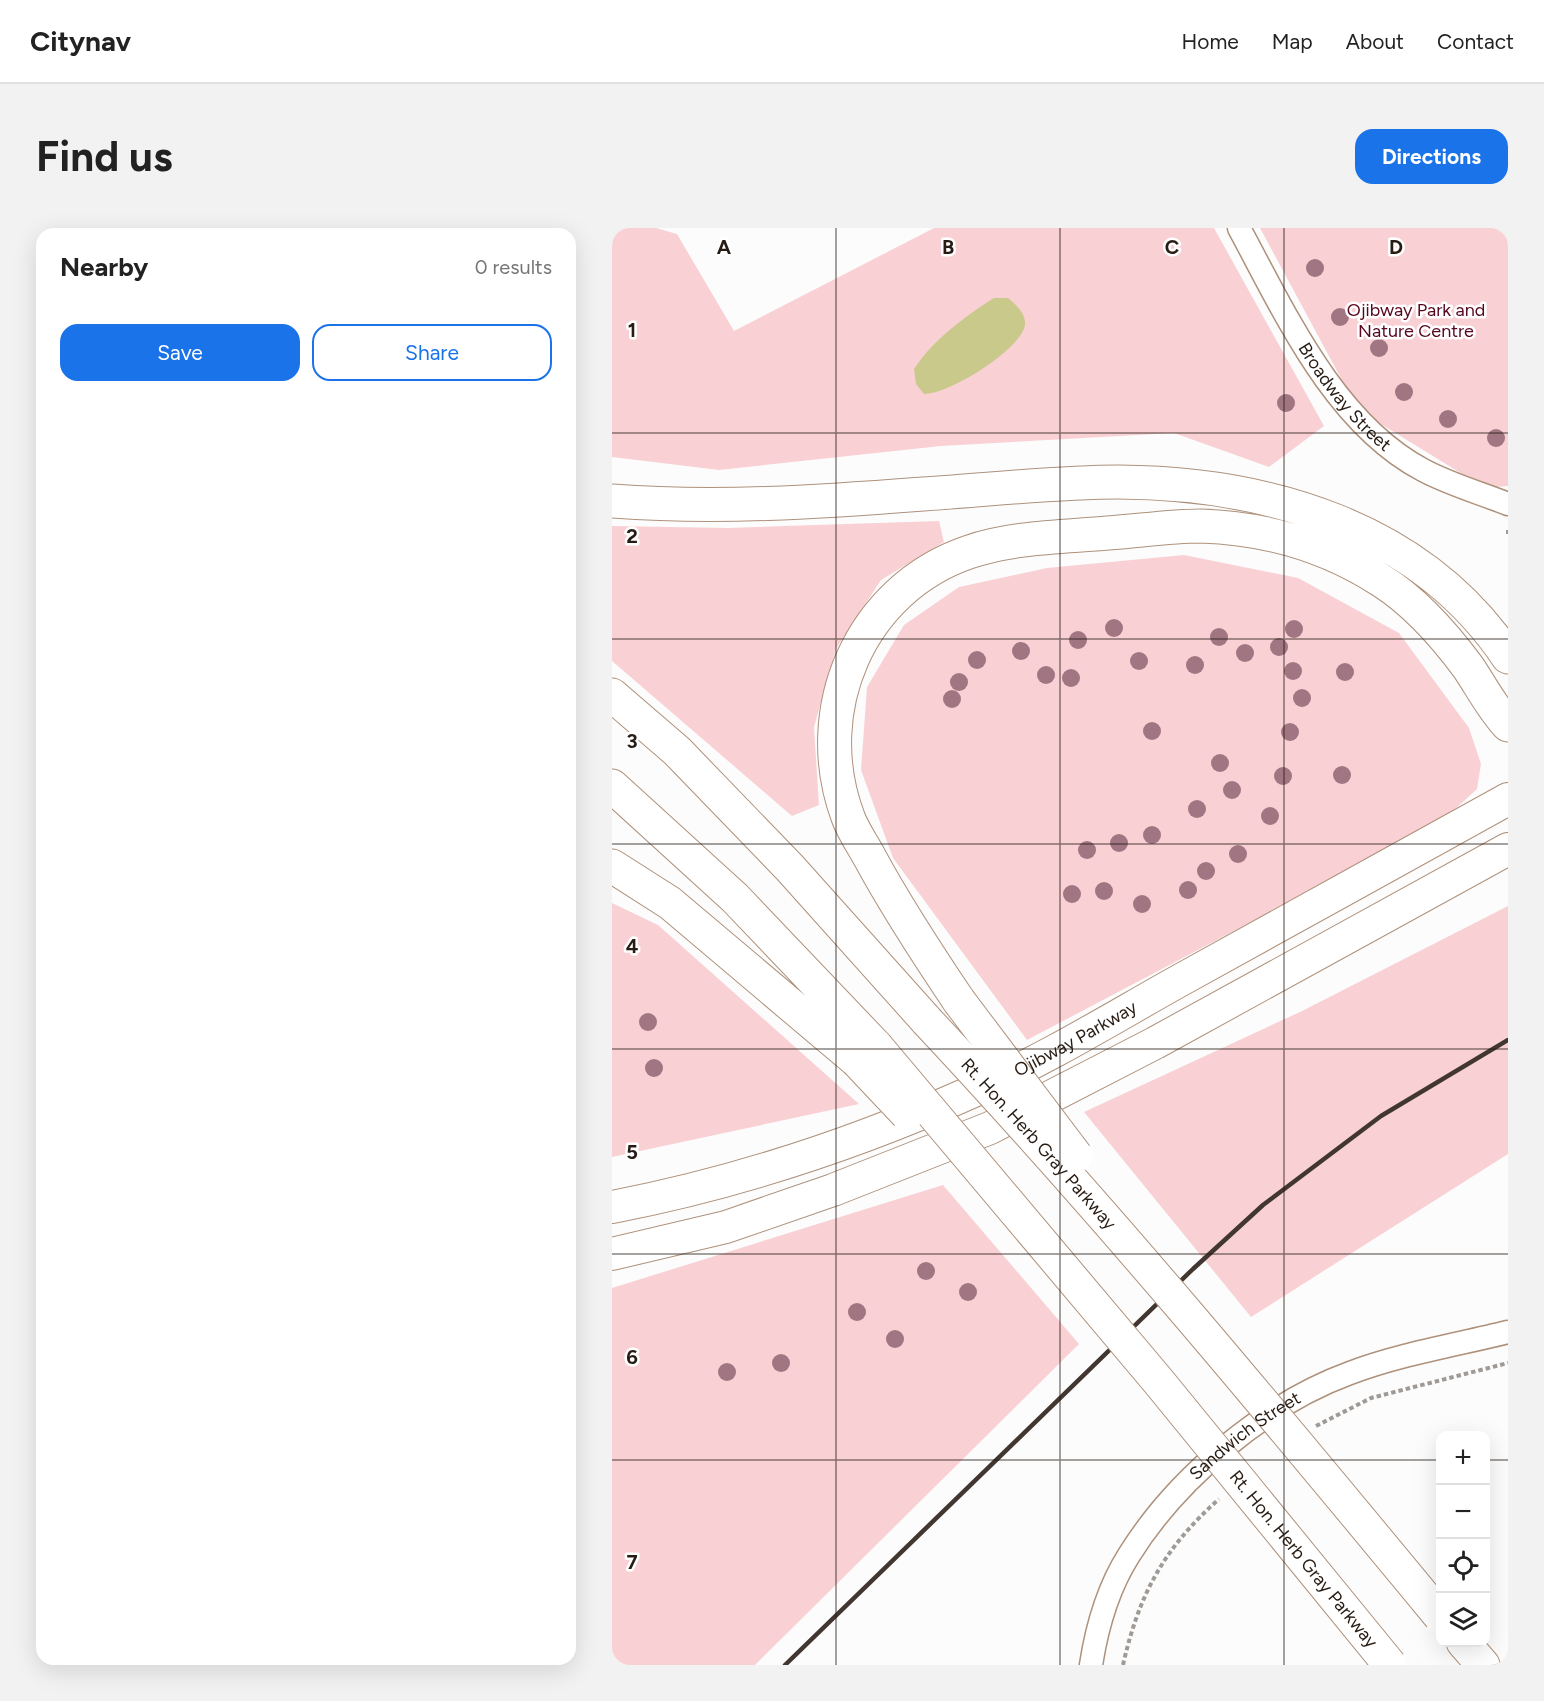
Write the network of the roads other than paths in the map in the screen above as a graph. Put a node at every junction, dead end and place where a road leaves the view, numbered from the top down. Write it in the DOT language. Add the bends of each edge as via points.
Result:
graph roads {
  1 [pos="1239,228"];
  2 [pos="612,501"];
  3 [pos="1508,504"];
  4 [pos="1508,657"];
  5 [pos="612,695"];
  6 [pos="1508,725"];
  7 [pos="612,786"];
  8 [pos="1508,799"];
  9 [pos="1508,849"];
  10 [pos="612,866"];
  11 [pos="866,1053"];
  12 [pos="612,1208"];
  13 [pos="612,1254"];
  14 [pos="1508,1332"];
  15 [pos="1237,1371"];
  16 [pos="1436,1611"];
  17 [pos="1468,1647"];
  18 [pos="1091,1665"];
  19 [pos="1390,1665"];
  20 [pos="1484,1665"];
  1 -- 3 [label="street, Broadway Street" via="1291,324 1342,401 1370,431 1422,470"];
  2 -- 4 [label="highway" via="677,506 749,505 1116,482 1228,490 1334,518 1383,541 1463,602"];
  5 -- 15 [label="highway, Rt. Hon. Herb Gray Parkway, bridge" via="677,751 790,868"];
  6 -- 15 [label="highway, bridge" via="1429,620 1383,581 1324,550 1259,531 1199,526 1022,540 969,552 929,571 892,599 863,636 843,676 834,723 835,772 848,818 882,880 959,1002"];
  7 -- 11 [label="highway, Rt. Hon. Herb Gray Parkway" via="735,898"];
  8 -- 12 [label="main road, Ojibway Parkway" via="1114,1021 977,1090 768,1169"];
  9 -- 13 [label="main road" via="1155,1044 990,1128 726,1227"];
  10 -- 11 [label="highway" via="670,903"];
  11 -- 19 [label="highway, Rt. Hon. Herb Gray Parkway, bridge" via="1159,1382"];
  14 -- 18 [label="street, Sandwich Street" via="1349,1373 1311,1390 1245,1433 1176,1492 1128,1556 1097,1629"];
  15 -- 16 [label="highway, Rt. Hon. Herb Gray Parkway, bridge"];
  17 -- 20 [label="highway"];
}
